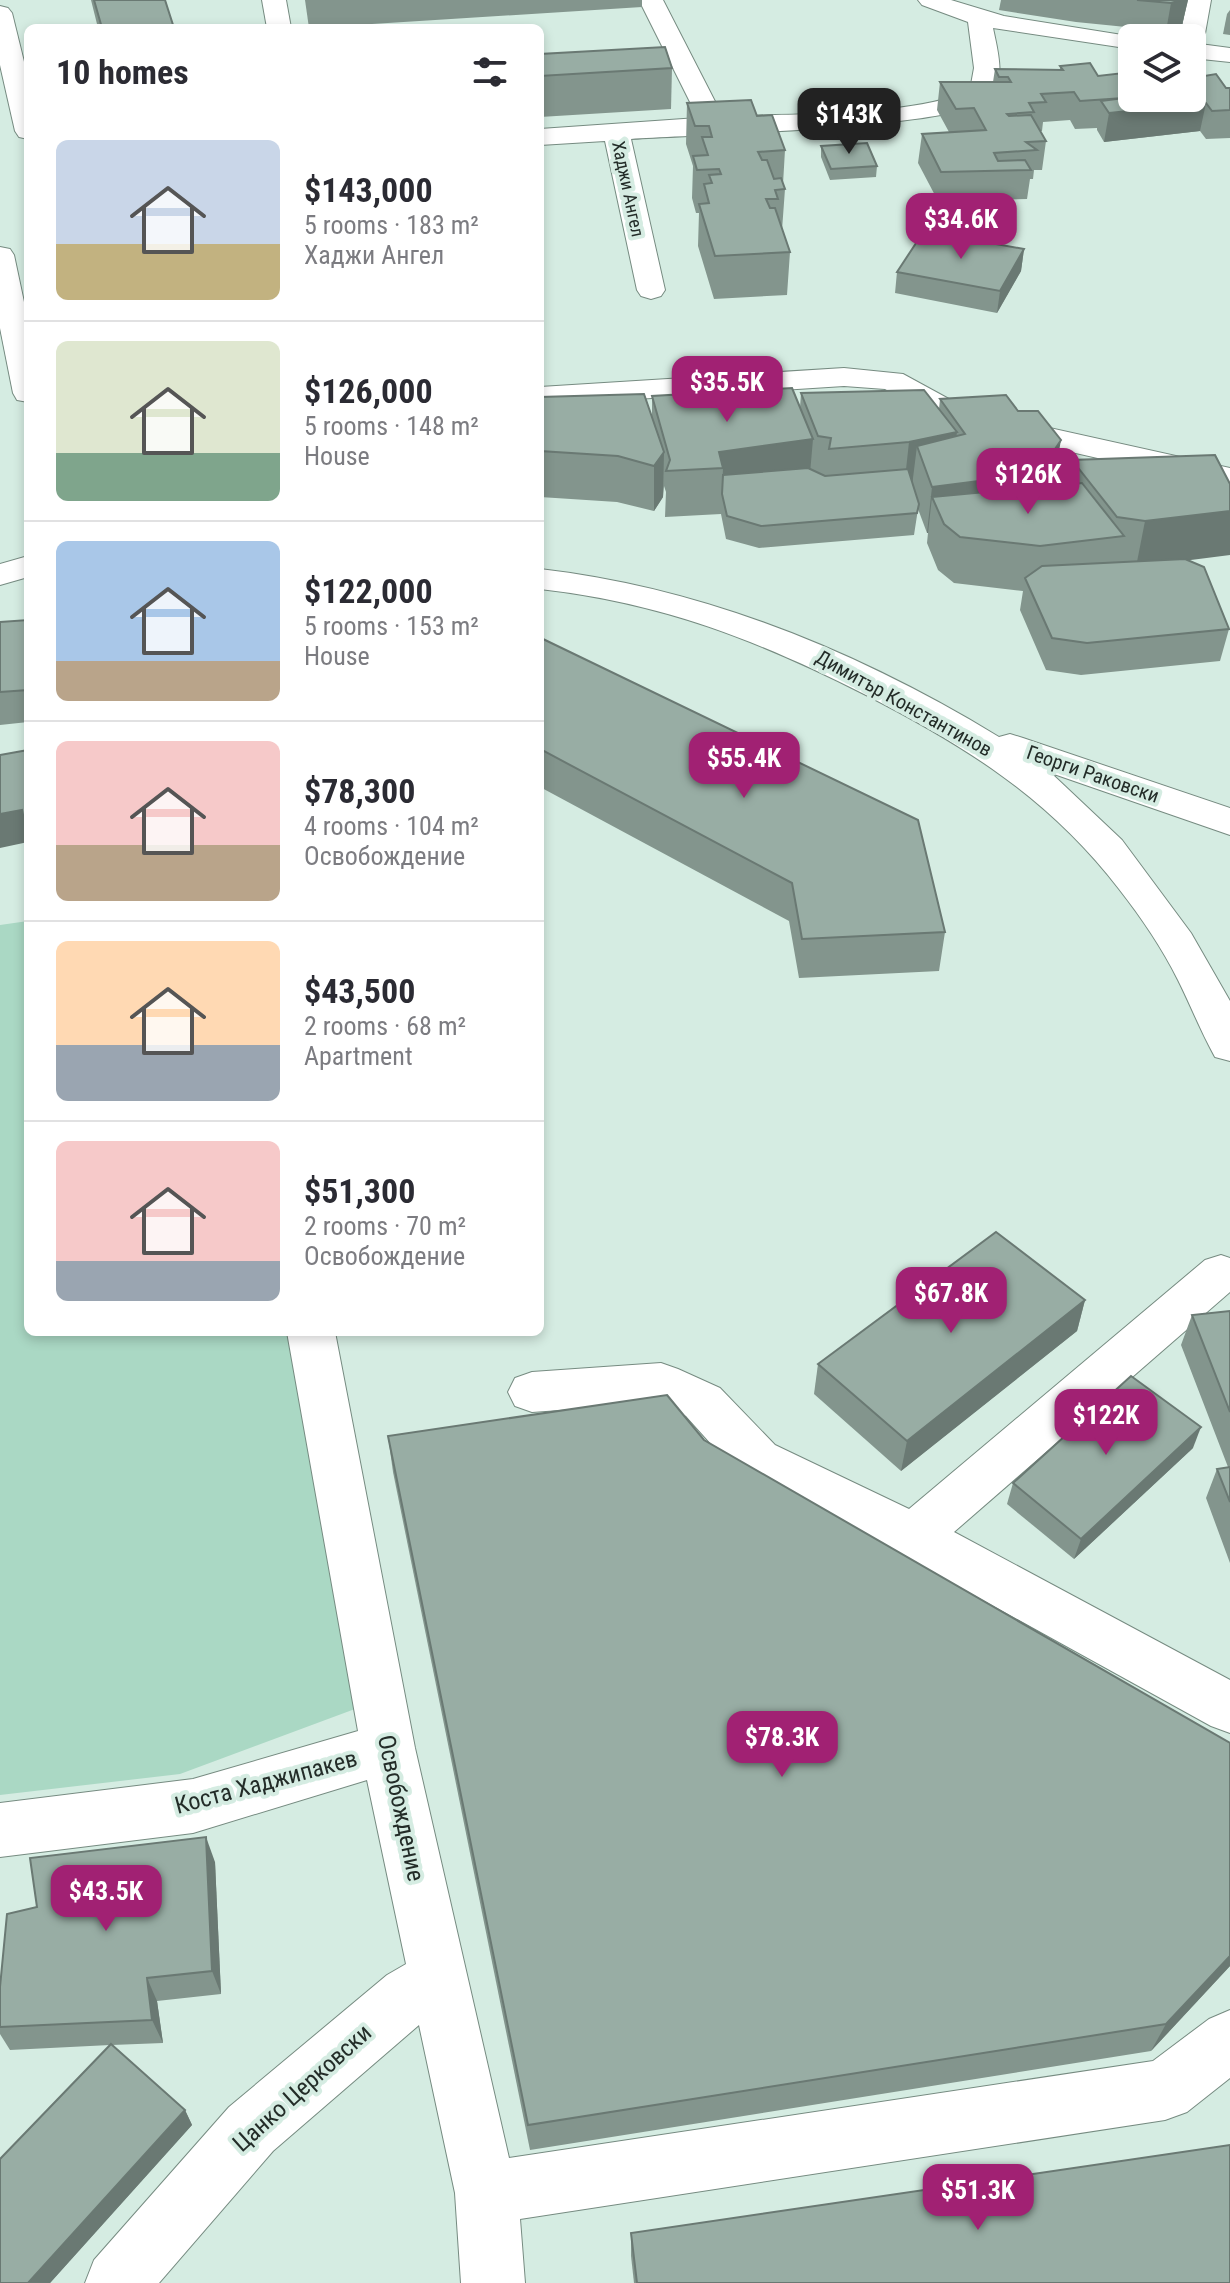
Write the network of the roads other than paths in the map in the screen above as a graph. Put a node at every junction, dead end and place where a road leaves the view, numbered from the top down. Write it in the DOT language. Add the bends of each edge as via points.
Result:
graph roads {
  1 [pos="274,0"];
  2 [pos="651,0"];
  3 [pos="930,0"];
  4 [pos="1199,0"];
  5 [pos="0,13"];
  6 [pos="980,18"];
  7 [pos="278,24"];
  8 [pos="1195,24"];
  9 [pos="1118,40"];
  10 [pos="1206,52"];
  11 [pos="1230,55"];
  12 [pos="681,62"];
  13 [pos="649,64"];
  14 [pos="24,114"];
  15 [pos="714,125"];
  16 [pos="616,132"];
  17 [pos="544,137"];
  18 [pos="0,255"];
  19 [pos="651,290"];
  20 [pos="24,373"];
  21 [pos="544,396"];
  22 [pos="1230,478"];
  23 [pos="24,567"];
  24 [pos="0,575"];
  25 [pos="544,579"];
  26 [pos="955,727"];
  27 [pos="1230,822"];
  28 [pos="1230,1046"];
  29 [pos="1221,1273"];
  30 [pos="312,1336"];
  31 [pos="532,1392"];
  32 [pos="914,1536"];
  33 [pos="1230,1708"];
  34 [pos="388,1748"];
  35 [pos="0,1830"];
  36 [pos="437,1979"];
  37 [pos="1230,2040"];
  38 [pos="486,2193"];
  39 [pos="117,2283"];
  40 [pos="493,2283"];
  1 -- 7 [label="street"];
  2 -- 12 [label="street"];
  3 -- 6 [label="street"];
  4 -- 8 [label="street"];
  5 -- 14 [label="street"];
  6 -- 9 [label="street"];
  6 -- 15 [label="street, Хаджи Ангел" via="987,83 978,97 952,107 905,113"];
  10 -- 11 [label="street"];
  12 -- 13 [label="street"];
  12 -- 15 [label="street"];
  15 -- 16 [label="street, Хаджи Ангел"];
  16 -- 17 [label="street"];
  16 -- 19 [label="street, Хаджи Ангел"];
  18 -- 20 [label="street"];
  21 -- 22 [label="street" via="844,377 892,380 959,417"];
  23 -- 24 [label="street"];
  25 -- 26 [label="street, Димитър Константинов" via="618,588 717,614 820,657"];
  26 -- 27 [label="street, Георги Раковски"];
  26 -- 28 [label="street, Димитър Константинов" via="1053,794 1101,842 1177,942"];
  29 -- 32 [label="street"];
  30 -- 34 [label="street, Освобождение"];
  31 -- 32 [label="street" via="661,1383 703,1402 757,1460"];
  32 -- 33 [label="street"];
  34 -- 35 [label="street, Коста Хаджипакев" via="193,1806"];
  34 -- 36 [label="street, Освобождение"];
  36 -- 38 [label="street, Освобождение"];
  36 -- 39 [label="street, Цанко Церковски" via="408,1996 251,2129"];
  37 -- 38 [label="street" via="1165,2090"];
  38 -- 40 [label="street, Освобождение"];
}
